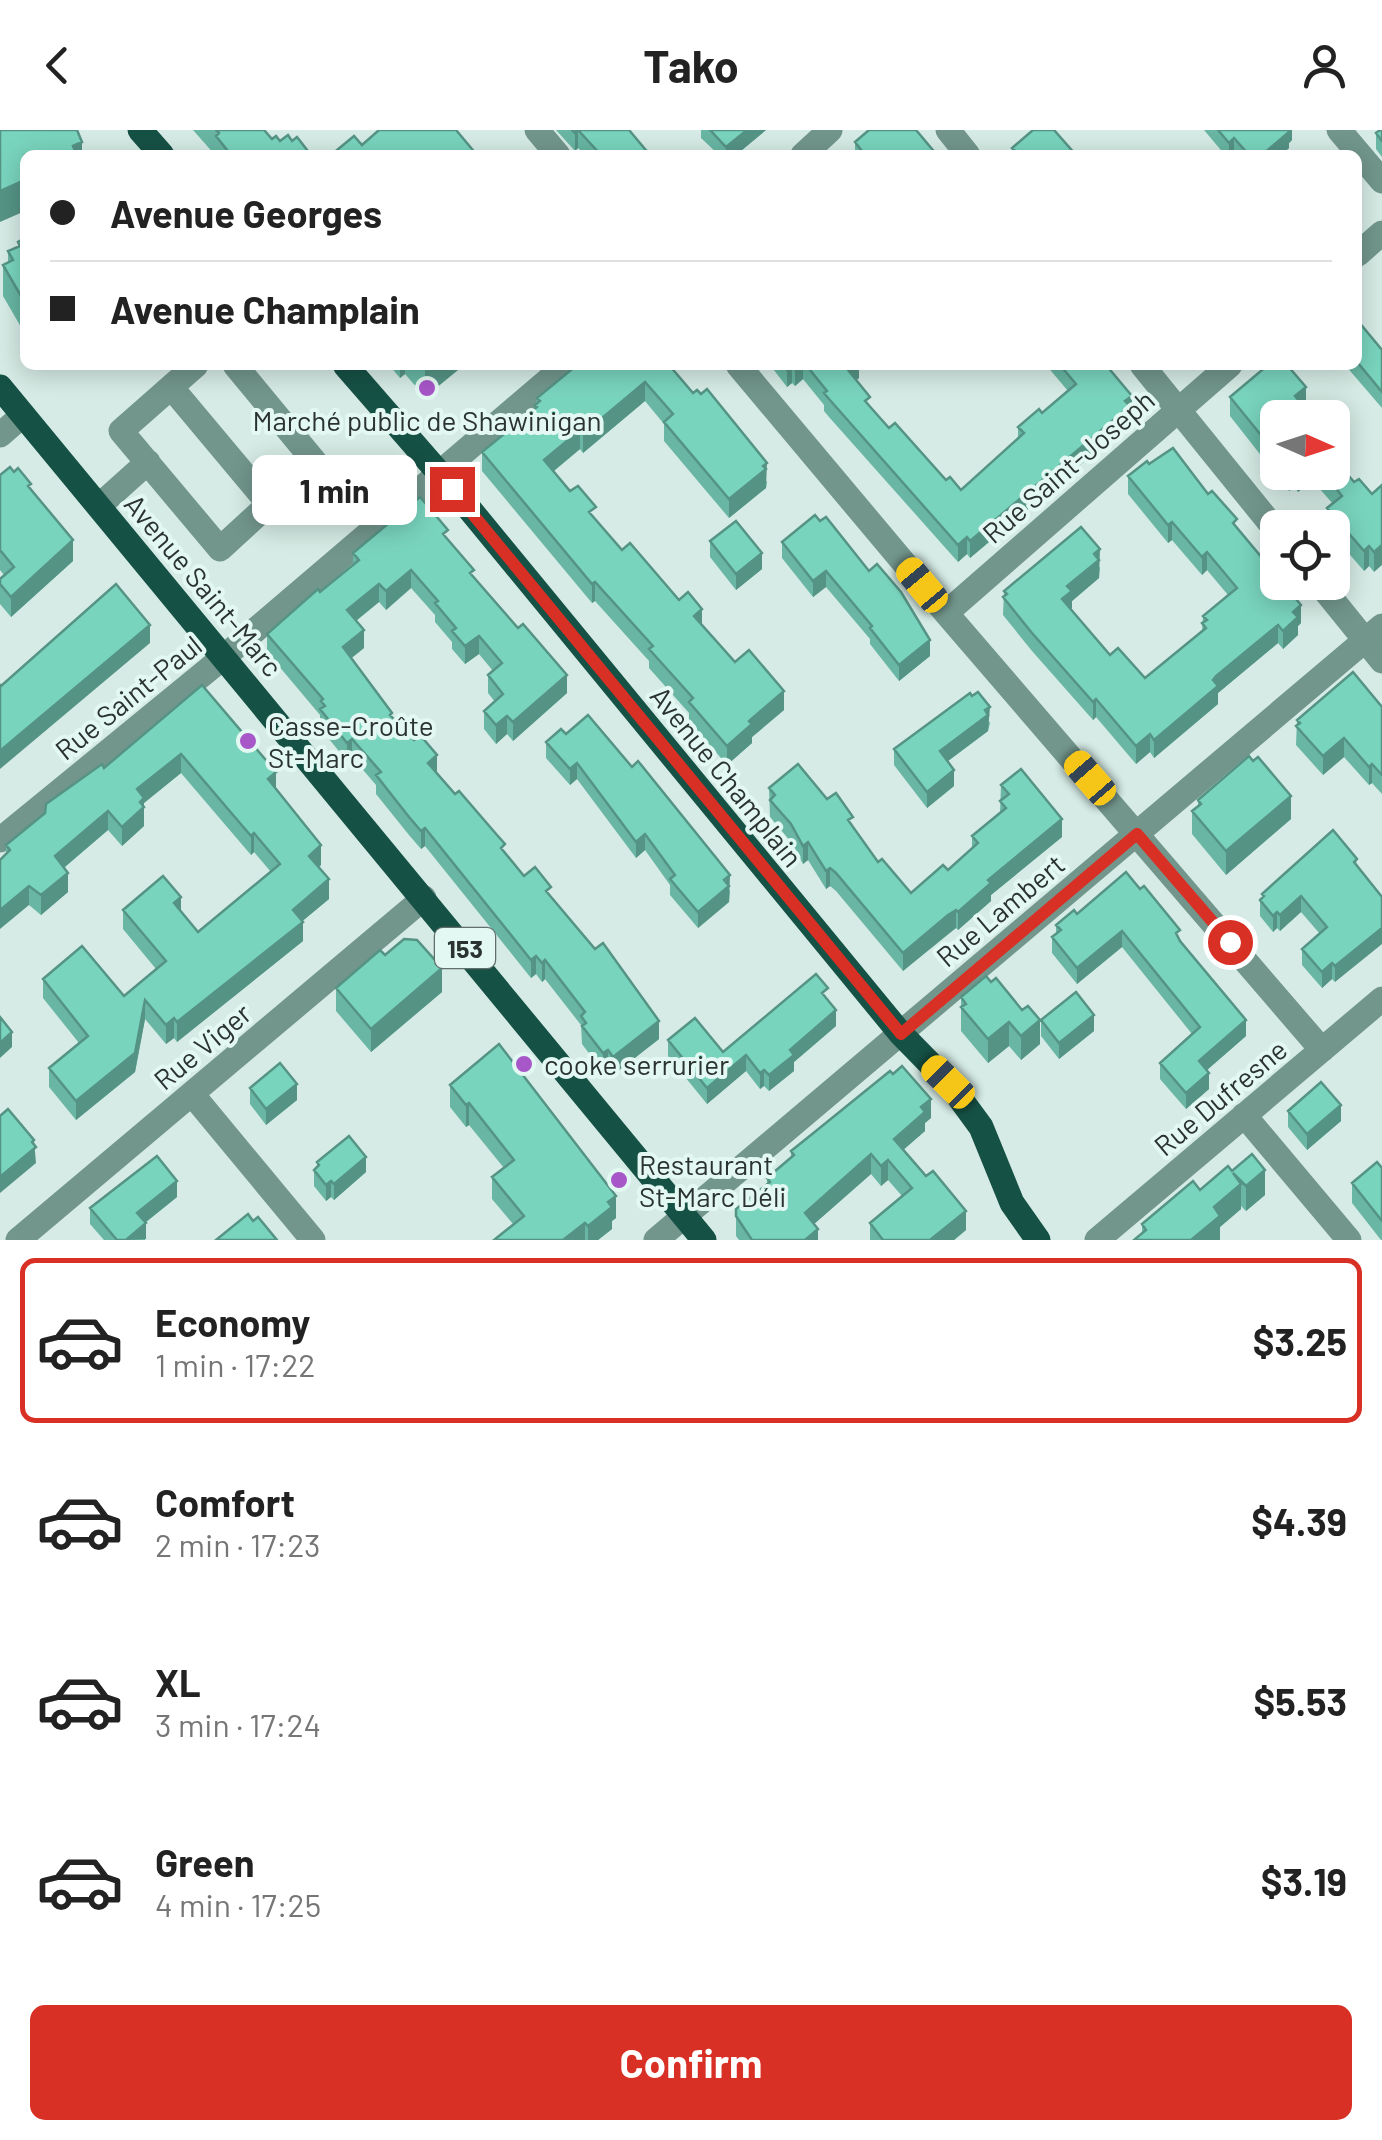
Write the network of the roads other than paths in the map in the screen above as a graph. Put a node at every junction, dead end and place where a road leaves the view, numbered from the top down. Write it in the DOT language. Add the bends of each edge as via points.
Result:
graph roads {
  1 [pos="140,130"];
  2 [pos="537,130"];
  3 [pos="830,130"];
  4 [pos="948,130"];
  5 [pos="1339,130"];
  6 [pos="158,150"];
  7 [pos="554,150"];
  8 [pos="808,150"];
  9 [pos="964,150"];
  10 [pos="1356,150"];
  11 [pos="1362,157"];
  12 [pos="1382,181"];
  13 [pos="1382,232"];
  14 [pos="1362,250"];
  15 [pos="190,370"];
  16 [pos="246,370"];
  17 [pos="349,370"];
  18 [pos="560,370"];
  19 [pos="742,370"];
  20 [pos="1146,370"];
  21 [pos="1224,370"];
  22 [pos="0,387"];
  23 [pos="171,387"];
  24 [pos="1178,410"];
  25 [pos="23,415"];
  26 [pos="0,435"];
  27 [pos="148,462"];
  28 [pos="439,474"];
  29 [pos="270,504"];
  30 [pos="99,506"];
  31 [pos="1260,511"];
  32 [pos="1337,600"];
  33 [pos="946,613"];
  34 [pos="1373,634"];
  35 [pos="225,656"];
  36 [pos="1382,662"];
  37 [pos="1137,834"];
  38 [pos="0,840"];
  39 [pos="424,898"];
  40 [pos="1382,1000"];
  41 [pos="901,1034"];
  42 [pos="1322,1050"];
  43 [pos="192,1094"];
  44 [pos="1244,1116"];
  45 [pos="685,1216"];
  46 [pos="18,1240"];
  47 [pos="313,1240"];
  48 [pos="656,1240"];
  49 [pos="704,1240"];
  50 [pos="1038,1240"];
  51 [pos="1097,1240"];
  52 [pos="1349,1240"];
  1 -- 6 [label="main road"];
  2 -- 7 [label="street"];
  3 -- 8 [label="street"];
  4 -- 9 [label="street"];
  5 -- 10 [label="street"];
  11 -- 12 [label="street"];
  13 -- 14 [label="street"];
  15 -- 23 [label="street"];
  16 -- 29 [label="street" via="315,462"];
  17 -- 28 [label="main road, Avenue Champlain"];
  18 -- 28 [label="street, Rue Saint-Paul"];
  19 -- 33 [label="street"];
  20 -- 24 [label="street"];
  21 -- 24 [label="street, Rue Saint-Joseph"];
  22 -- 25 [label="main road, Avenue Saint-Marc / 153"];
  23 -- 27 [label="street" via="121,431"];
  23 -- 29 [label="street"];
  24 -- 31 [label="street"];
  24 -- 33 [label="street, Rue Saint-Joseph"];
  25 -- 26 [label="street"];
  25 -- 30 [label="main road, Avenue Saint-Marc / 153"];
  27 -- 29 [label="street" via="220,548"];
  27 -- 30 [label="street"];
  28 -- 35 [label="street, Rue Saint-Paul"];
  28 -- 41 [label="main road, Avenue Champlain"];
  30 -- 35 [label="main road, Avenue Saint-Marc / 153"];
  32 -- 34 [label="street"];
  33 -- 37 [label="street"];
  34 -- 36 [label="street"];
  34 -- 37 [label="street, Rue Lambert"];
  35 -- 38 [label="street, Rue Saint-Paul"];
  35 -- 39 [label="main road, Avenue Saint-Marc / 153"];
  37 -- 41 [label="street, Rue Lambert"];
  37 -- 42 [label="street"];
  39 -- 43 [label="street, Rue Viger"];
  39 -- 45 [label="main road, Avenue Saint-Marc / 153"];
  40 -- 42 [label="street, Rue Dufresne"];
  41 -- 45 [label="street, Rue Lambert"];
  41 -- 50 [label="main road, Avenue Champlain" via="981,1127 1012,1202"];
  42 -- 44 [label="street, Rue Dufresne"];
  43 -- 46 [label="street, Rue Viger"];
  43 -- 47 [label="street"];
  44 -- 51 [label="street, Rue Dufresne"];
  44 -- 52 [label="street"];
  45 -- 48 [label="street, Rue Lambert"];
  45 -- 49 [label="main road, Avenue Saint-Marc / 153"];
}
